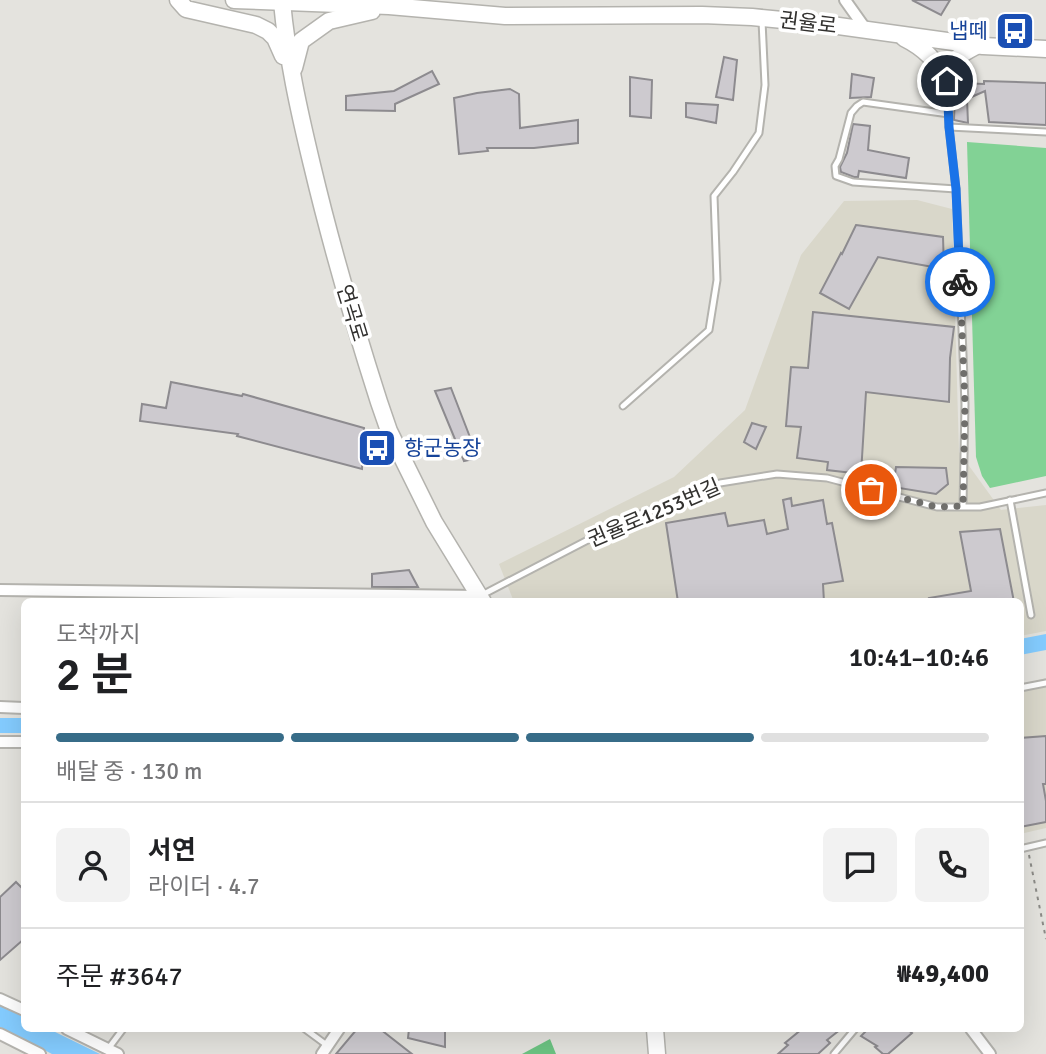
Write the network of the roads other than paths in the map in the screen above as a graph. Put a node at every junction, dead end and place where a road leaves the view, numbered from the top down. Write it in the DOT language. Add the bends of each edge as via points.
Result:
graph roads {
  1 [pos="178,0"];
  2 [pos="234,0"];
  3 [pos="845,0"];
  4 [pos="282,2"];
  5 [pos="389,6"];
  6 [pos="762,18"];
  7 [pos="867,31"];
  8 [pos="895,34"];
  9 [pos="978,45"];
  10 [pos="1046,49"];
  11 [pos="293,74"];
  12 [pos="947,81"];
  13 [pos="949,114"];
  14 [pos="949,127"];
  15 [pos="1046,132"];
  16 [pos="956,189"];
  17 [pos="623,407"];
  18 [pos="1046,493"];
  19 [pos="1010,500"];
  20 [pos="963,506"];
  21 [pos="0,590"];
  22 [pos="428,598"];
  23 [pos="480,598"];
  24 [pos="483,598"];
  25 [pos="1031,615"];
  26 [pos="1046,683"];
  27 [pos="1024,687"];
  28 [pos="0,707"];
  29 [pos="21,708"];
  30 [pos="0,741"];
  31 [pos="21,742"];
  32 [pos="1046,843"];
  33 [pos="1024,848"];
  34 [pos="0,999"];
  35 [pos="21,1009"];
  36 [pos="73,1032"];
  37 [pos="122,1032"];
  38 [pos="308,1032"];
  39 [pos="338,1032"];
  40 [pos="655,1032"];
  41 [pos="852,1032"];
  42 [pos="973,1032"];
  43 [pos="0,1034"];
  44 [pos="325,1050"];
  45 [pos="113,1051"];
  46 [pos="40,1054"];
  47 [pos="657,1054"];
  48 [pos="834,1054"];
  49 [pos="990,1054"];
  1 -- 11 [label="main road" via="186,9 239,20 268,32"];
  2 -- 4 [label="main road, 권율로"];
  3 -- 7 [label="street"];
  4 -- 5 [label="main road, 권율로"];
  4 -- 11 [label="main road, 연곡로"];
  5 -- 6 [label="main road, 권율로" via="505,16"];
  5 -- 11 [label="main road" via="329,21 300,41"];
  6 -- 7 [label="main road, 권율로"];
  6 -- 17 [label="lane" via="765,85 759,134 714,196 717,280 709,330"];
  7 -- 8 [label="main road, 권율로"];
  8 -- 9 [label="main road, 권율로"];
  8 -- 12 [label="main road" via="926,52"];
  9 -- 10 [label="main road, 권율로"];
  9 -- 12 [label="main road" via="959,55 949,68"];
  11 -- 23 [label="main road, 연곡로" via="324,216 389,431 434,522"];
  12 -- 13 [label="lane"];
  13 -- 14 [label="lane"];
  13 -- 16 [label="lane" via="863,103 856,106 835,166 836,176 853,182"];
  14 -- 15 [label="lane"];
  14 -- 16 [label="lane"];
  16 -- 20 [label="lane" via="965,404"];
  18 -- 19 [label="lane, 권율로1253번길"];
  19 -- 20 [label="lane, 권율로1253번길"];
  19 -- 25 [label="lane"];
  20 -- 24 [label="lane, 권율로1253번길" via="937,507 827,478 777,474 720,483 630,519"];
  21 -- 22 [label="street"];
  26 -- 27 [label="lane"];
  28 -- 29 [label="street"];
  30 -- 31 [label="street"];
  32 -- 33 [label="lane"];
  34 -- 35 [label="street"];
  36 -- 45 [label="street"];
  37 -- 45 [label="lane"];
  38 -- 44 [label="lane"];
  39 -- 44 [label="street"];
  40 -- 47 [label="main road"];
  41 -- 48 [label="lane"];
  42 -- 49 [label="street"];
  43 -- 46 [label="street"];
}
